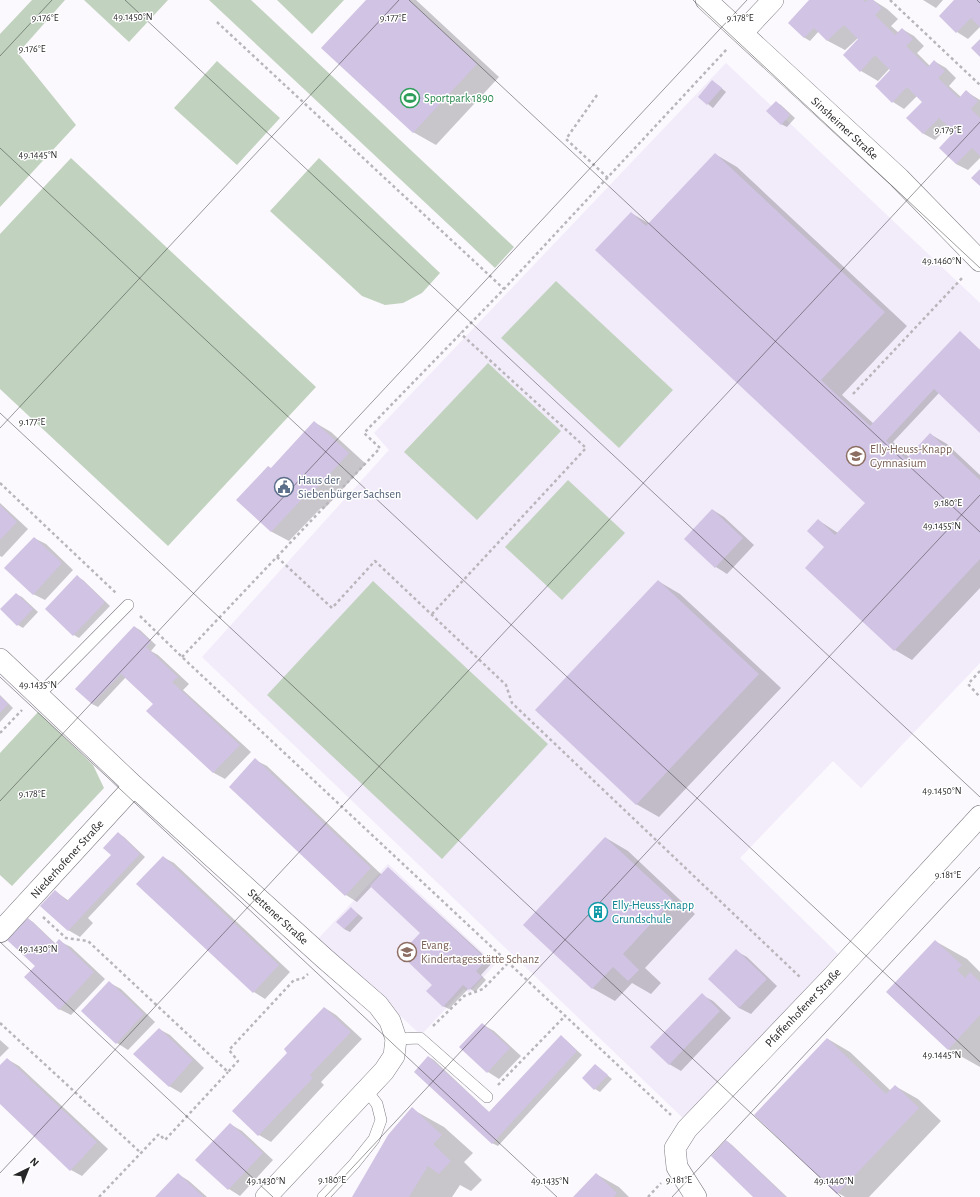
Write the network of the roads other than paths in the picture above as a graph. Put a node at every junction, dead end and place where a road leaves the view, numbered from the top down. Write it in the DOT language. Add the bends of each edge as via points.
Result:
graph roads {
  1 [pos="706,0"];
  2 [pos="773,0"];
  3 [pos="743,32"];
  4 [pos="980,261"];
  5 [pos="128,605"];
  6 [pos="0,658"];
  7 [pos="38,694"];
  8 [pos="134,786"];
  9 [pos="974,822"];
  10 [pos="0,932"];
  11 [pos="396,1039"];
  12 [pos="366,1090"];
  13 [pos="487,1097"];
  14 [pos="266,1197"];
  15 [pos="323,1197"];
  16 [pos="696,1197"];
  1 -- 3 [label="street, Sinsheimer Straße"];
  2 -- 3 [label="street"];
  3 -- 4 [label="street, Sinsheimer Straße" via="899,178"];
  5 -- 7 [label="lane"];
  6 -- 7 [label="street, Stettener Straße"];
  7 -- 8 [label="street, Stettener Straße"];
  8 -- 10 [label="street, Niederhofener Straße"];
  8 -- 11 [label="street, Stettener Straße" via="378,1005 390,1020"];
  9 -- 16 [label="street, Pfaffenhofener Straße" via="817,993 686,1129 675,1148 677,1167"];
  11 -- 12 [label="street, Stettener Straße" via="394,1056"];
  11 -- 13 [label="lane" via="420,1038"];
  12 -- 14 [label="street, Stettener Straße"];
  12 -- 15 [label="lane" via="377,1104 381,1120 374,1139"];
}
